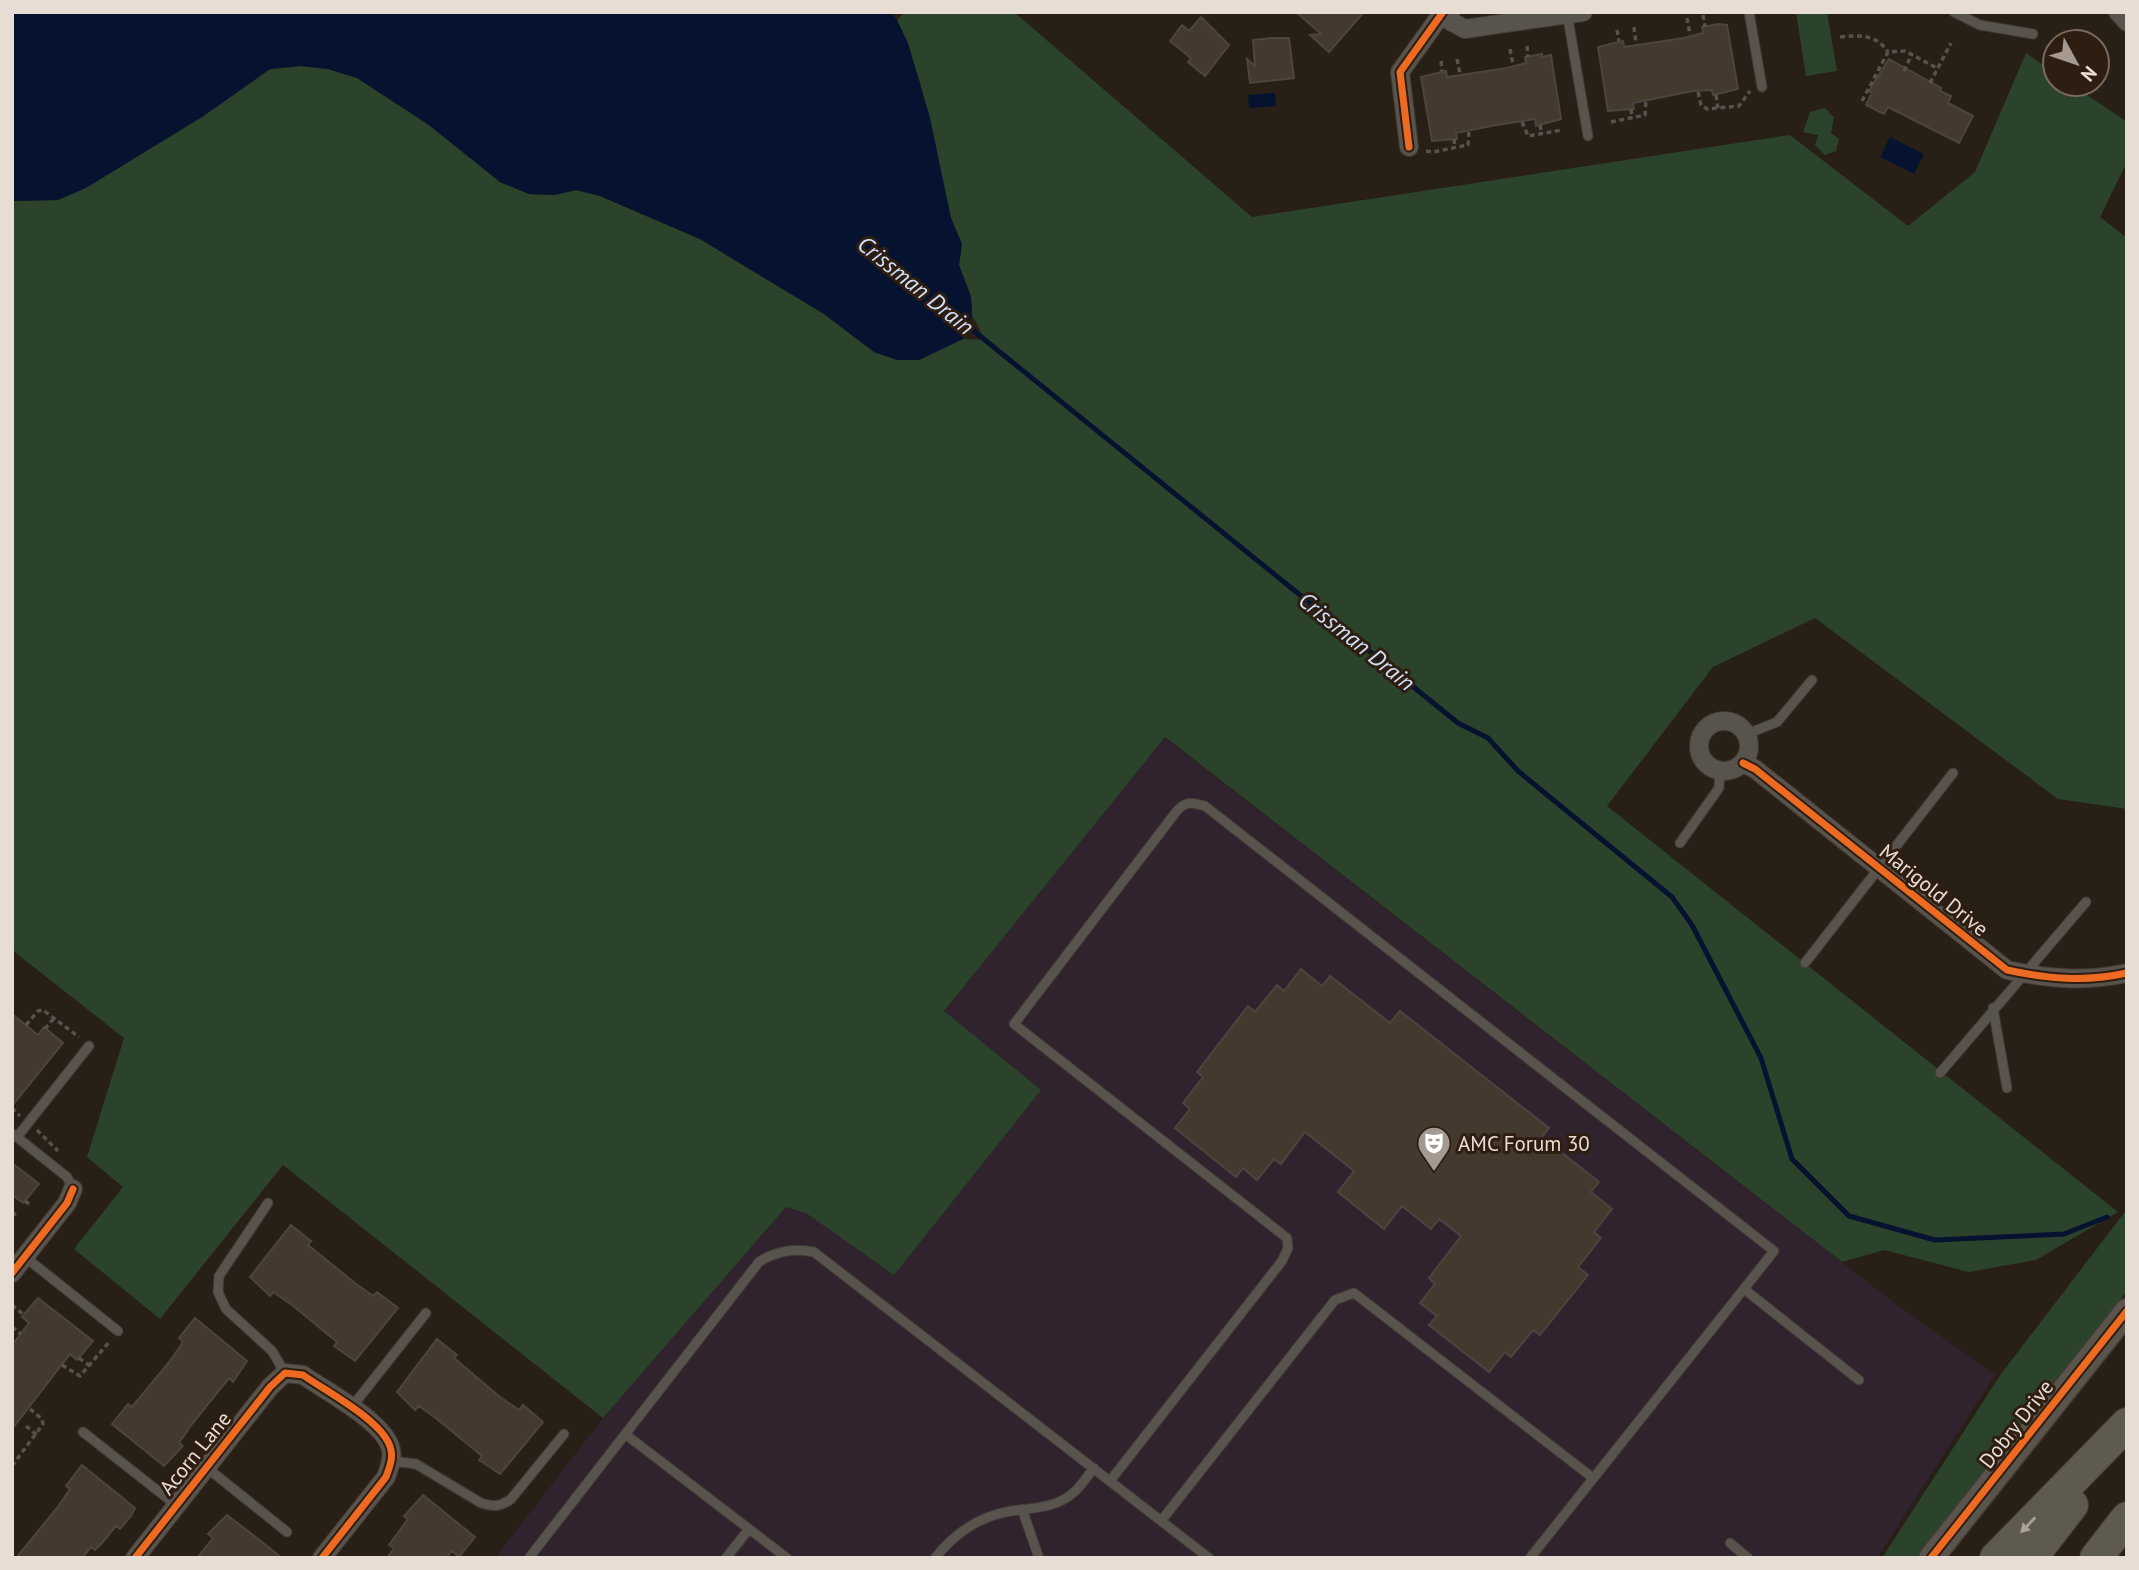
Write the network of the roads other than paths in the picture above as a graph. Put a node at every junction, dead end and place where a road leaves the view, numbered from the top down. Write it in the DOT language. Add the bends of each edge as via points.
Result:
graph roads {
  1 [pos="1443,12"];
  2 [pos="1450,12"];
  3 [pos="1749,12"];
  4 [pos="2118,12"];
  5 [pos="1572,13"];
  6 [pos="1961,14"];
  7 [pos="2127,22"];
  8 [pos="1459,29"];
  9 [pos="2033,34"];
  10 [pos="1424,38"];
  11 [pos="1762,87"];
  12 [pos="1588,136"];
  13 [pos="1414,146"];
  14 [pos="1812,680"];
  15 [pos="1746,734"];
  16 [pos="1743,763"];
  17 [pos="1720,771"];
  18 [pos="1953,772"];
  19 [pos="1679,843"];
  20 [pos="1879,868"];
  21 [pos="2085,902"];
  22 [pos="1805,962"];
  23 [pos="2022,973"];
  24 [pos="2127,973"];
  25 [pos="1993,1008"];
  26 [pos="86,1043"];
  27 [pos="1940,1073"];
  28 [pos="2007,1088"];
  29 [pos="15,1135"];
  30 [pos="73,1189"];
  31 [pos="268,1203"];
  32 [pos="25,1257"];
  33 [pos="12,1273"];
  34 [pos="1744,1289"];
  35 [pos="2127,1311"];
  36 [pos="426,1313"];
  37 [pos="116,1334"];
  38 [pos="285,1373"];
  39 [pos="1859,1380"];
  40 [pos="351,1408"];
  41 [pos="2127,1424"];
  42 [pos="83,1432"];
  43 [pos="564,1434"];
  44 [pos="625,1434"];
  45 [pos="2127,1435"];
  46 [pos="392,1461"];
  47 [pos="206,1467"];
  48 [pos="1094,1468"];
  49 [pos="1593,1478"];
  50 [pos="1110,1481"];
  51 [pos="176,1505"];
  52 [pos="1022,1509"];
  53 [pos="2127,1518"];
  54 [pos="1161,1521"];
  55 [pos="749,1529"];
  56 [pos="287,1532"];
  57 [pos="1730,1543"];
  58 [pos="135,1558"];
  59 [pos="323,1558"];
  60 [pos="529,1558"];
  61 [pos="726,1558"];
  62 [pos="787,1558"];
  63 [pos="935,1558"];
  64 [pos="1039,1558"];
  65 [pos="1209,1558"];
  66 [pos="1530,1558"];
  67 [pos="1748,1558"];
  68 [pos="1931,1558"];
  69 [pos="1996,1558"];
  70 [pos="2031,1558"];
  71 [pos="2096,1558"];
  1 -- 10 [label="street"];
  2 -- 8 [label="street" via="1450,22"];
  3 -- 11 [label="lane"];
  4 -- 7 [label="street"];
  5 -- 8 [label="street"];
  5 -- 12 [label="lane"];
  6 -- 9 [label="lane" via="1980,25"];
  8 -- 10 [label="street"];
  10 -- 13 [label="street" via="1399,77"];
  14 -- 15 [label="lane" via="1777,722"];
  15 -- 16 [label="street" via="1749,749"];
  15 -- 17 [label="street" via="1723,720 1701,735 1698,744 1703,762"];
  16 -- 17 [label="street"];
  16 -- 20 [label="street, Marigold Drive"];
  17 -- 19 [label="lane" via="1719,788"];
  18 -- 20 [label="lane"];
  20 -- 22 [label="lane"];
  20 -- 23 [label="street, Marigold Drive" via="2007,970"];
  21 -- 23 [label="lane"];
  23 -- 24 [label="street, Marigold Drive" via="2053,980"];
  23 -- 25 [label="lane"];
  25 -- 27 [label="lane"];
  25 -- 28 [label="lane"];
  26 -- 29 [label="lane"];
  29 -- 30 [label="lane" via="66,1177"];
  30 -- 32 [label="street"];
  31 -- 38 [label="lane" via="219,1276 218,1292 226,1309 272,1351"];
  32 -- 33 [label="street"];
  32 -- 37 [label="lane"];
  34 -- 39 [label="lane"];
  34 -- 49 [label="lane"];
  34 -- 50 [label="lane" via="1774,1251 1205,806 1183,804 1014,1024 1278,1228 1287,1238 1288,1248"];
  35 -- 68 [label="street, Dobry Drive"];
  36 -- 40 [label="lane"];
  38 -- 40 [label="street" via="303,1375"];
  38 -- 47 [label="street, Acorn Lane"];
  40 -- 46 [label="street" via="382,1433 391,1447"];
  41 -- 69 [label="highway, one-way"];
  42 -- 51 [label="lane"];
  43 -- 46 [label="lane" via="511,1499 493,1507 416,1464"];
  44 -- 48 [label="lane" via="759,1262 778,1253 804,1250 814,1252"];
  44 -- 55 [label="lane"];
  44 -- 60 [label="lane"];
  45 -- 70 [label="highway"];
  46 -- 59 [label="street" via="386,1477"];
  47 -- 51 [label="street, Acorn Lane"];
  47 -- 56 [label="lane"];
  48 -- 50 [label="lane"];
  48 -- 52 [label="lane" via="1063,1500"];
  49 -- 54 [label="lane" via="1354,1293 1335,1300"];
  49 -- 66 [label="lane"];
  50 -- 54 [label="lane"];
  51 -- 58 [label="street, Acorn Lane"];
  52 -- 63 [label="lane" via="977,1522 950,1540"];
  52 -- 64 [label="lane"];
  53 -- 71 [label="highway"];
  54 -- 65 [label="lane"];
  55 -- 61 [label="lane"];
  55 -- 62 [label="lane"];
  57 -- 67 [label="lane"];
}
